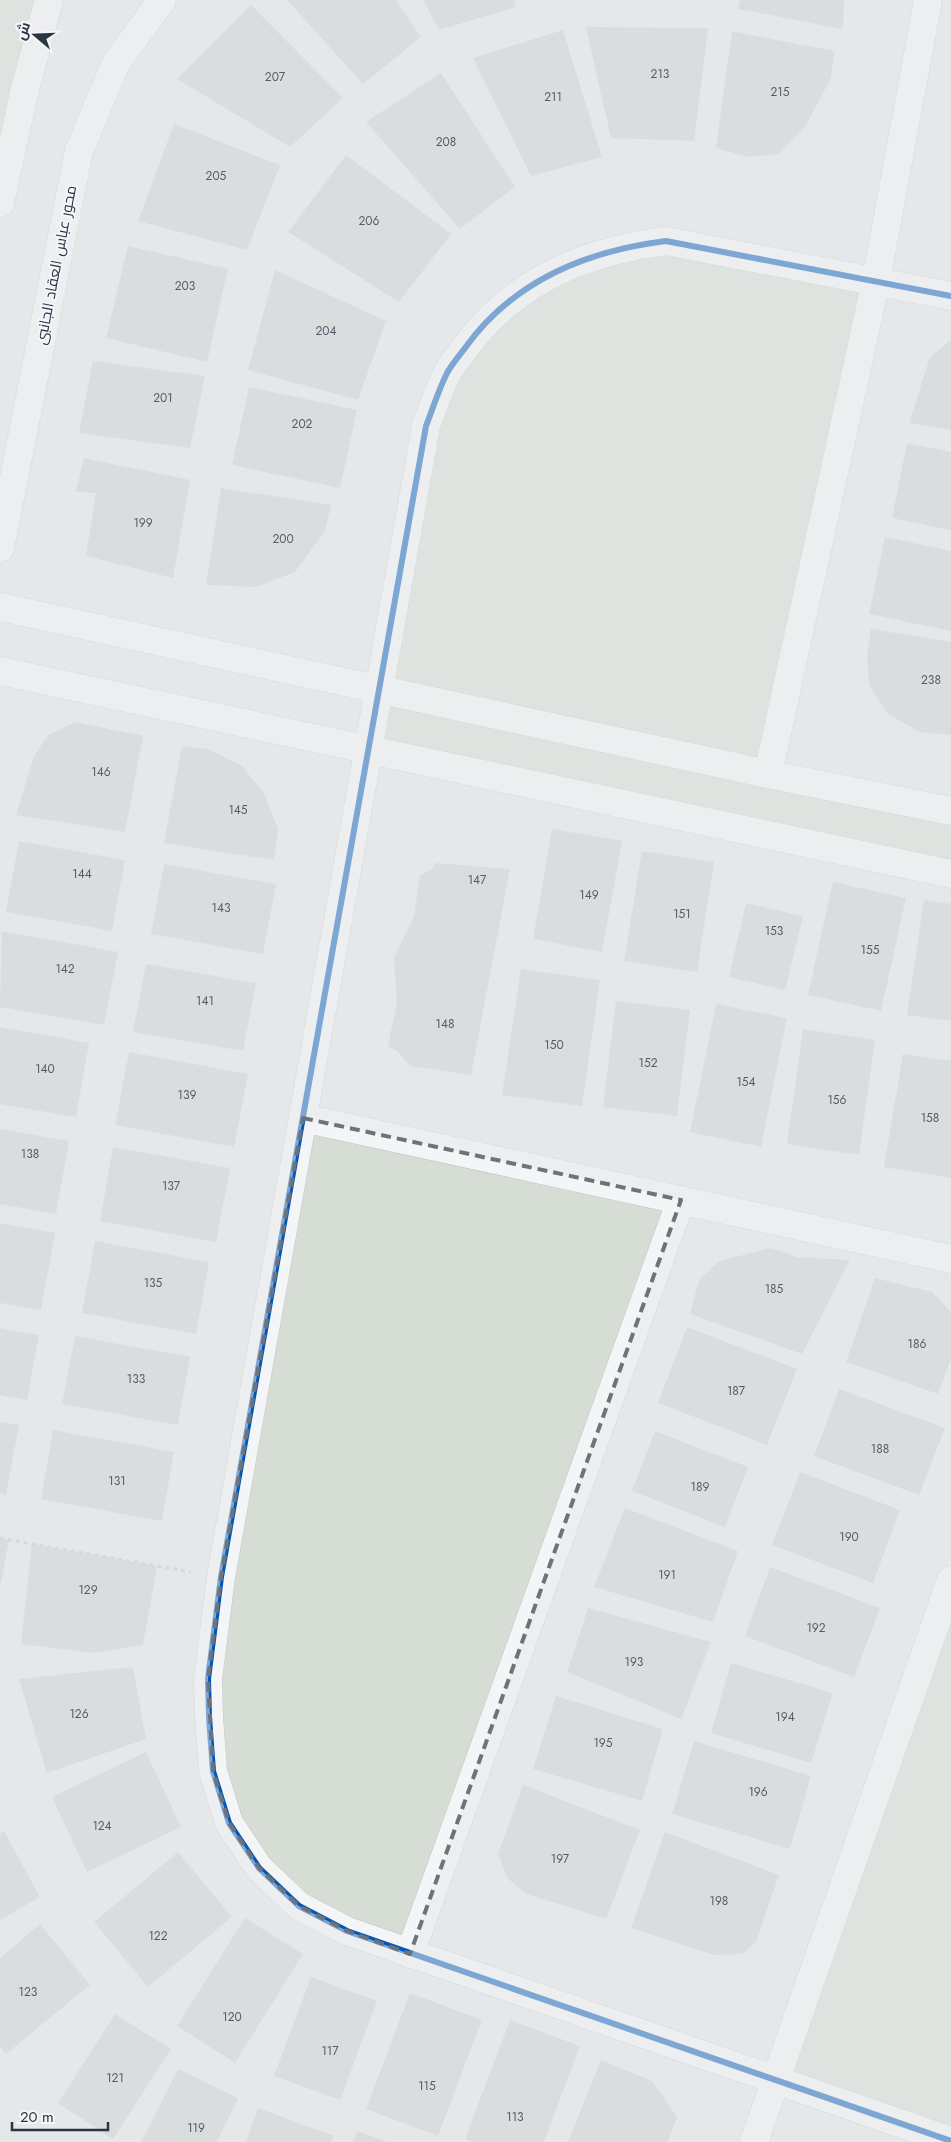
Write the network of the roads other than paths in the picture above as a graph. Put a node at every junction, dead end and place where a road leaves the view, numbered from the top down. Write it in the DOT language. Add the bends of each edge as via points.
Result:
graph roads {
  1 [pos="49,0"];
  2 [pos="162,0"];
  3 [pos="928,0"];
  4 [pos="2,185"];
  5 [pos="876,281"];
  6 [pos="951,296"];
  7 [pos="0,548"];
  8 [pos="0,607"];
  9 [pos="0,671"];
  10 [pos="379,689"];
  11 [pos="368,749"];
  12 [pos="768,774"];
  13 [pos="951,811"];
  14 [pos="951,874"];
  15 [pos="303,1118"];
  16 [pos="680,1200"];
  17 [pos="951,1259"];
  18 [pos="951,1580"];
  19 [pos="410,1954"];
  20 [pos="776,2079"];
  21 [pos="951,2141"];
  22 [pos="754,2142"];
  1 -- 4 [label="main road"];
  2 -- 7 [label="street, محور عباس العقاد الجانبى" via="116,63 79,151"];
  3 -- 5 [label="street"];
  5 -- 6 [label="street"];
  5 -- 10 [label="street" via="666,241 638,244 580,260 527,287 482,325 448,372 426,426"];
  5 -- 12 [label="street"];
  8 -- 10 [label="street"];
  9 -- 11 [label="street"];
  10 -- 11 [label="street"];
  10 -- 12 [label="street"];
  11 -- 14 [label="street"];
  11 -- 15 [label="street"];
  12 -- 13 [label="street"];
  15 -- 16 [label="street"];
  15 -- 19 [label="street" via="221,1577 208,1679 212,1771 230,1823 259,1868 299,1906 347,1931"];
  16 -- 17 [label="street"];
  16 -- 19 [label="street"];
  18 -- 20 [label="street"];
  19 -- 20 [label="street"];
  20 -- 21 [label="street"];
  20 -- 22 [label="street"];
}
